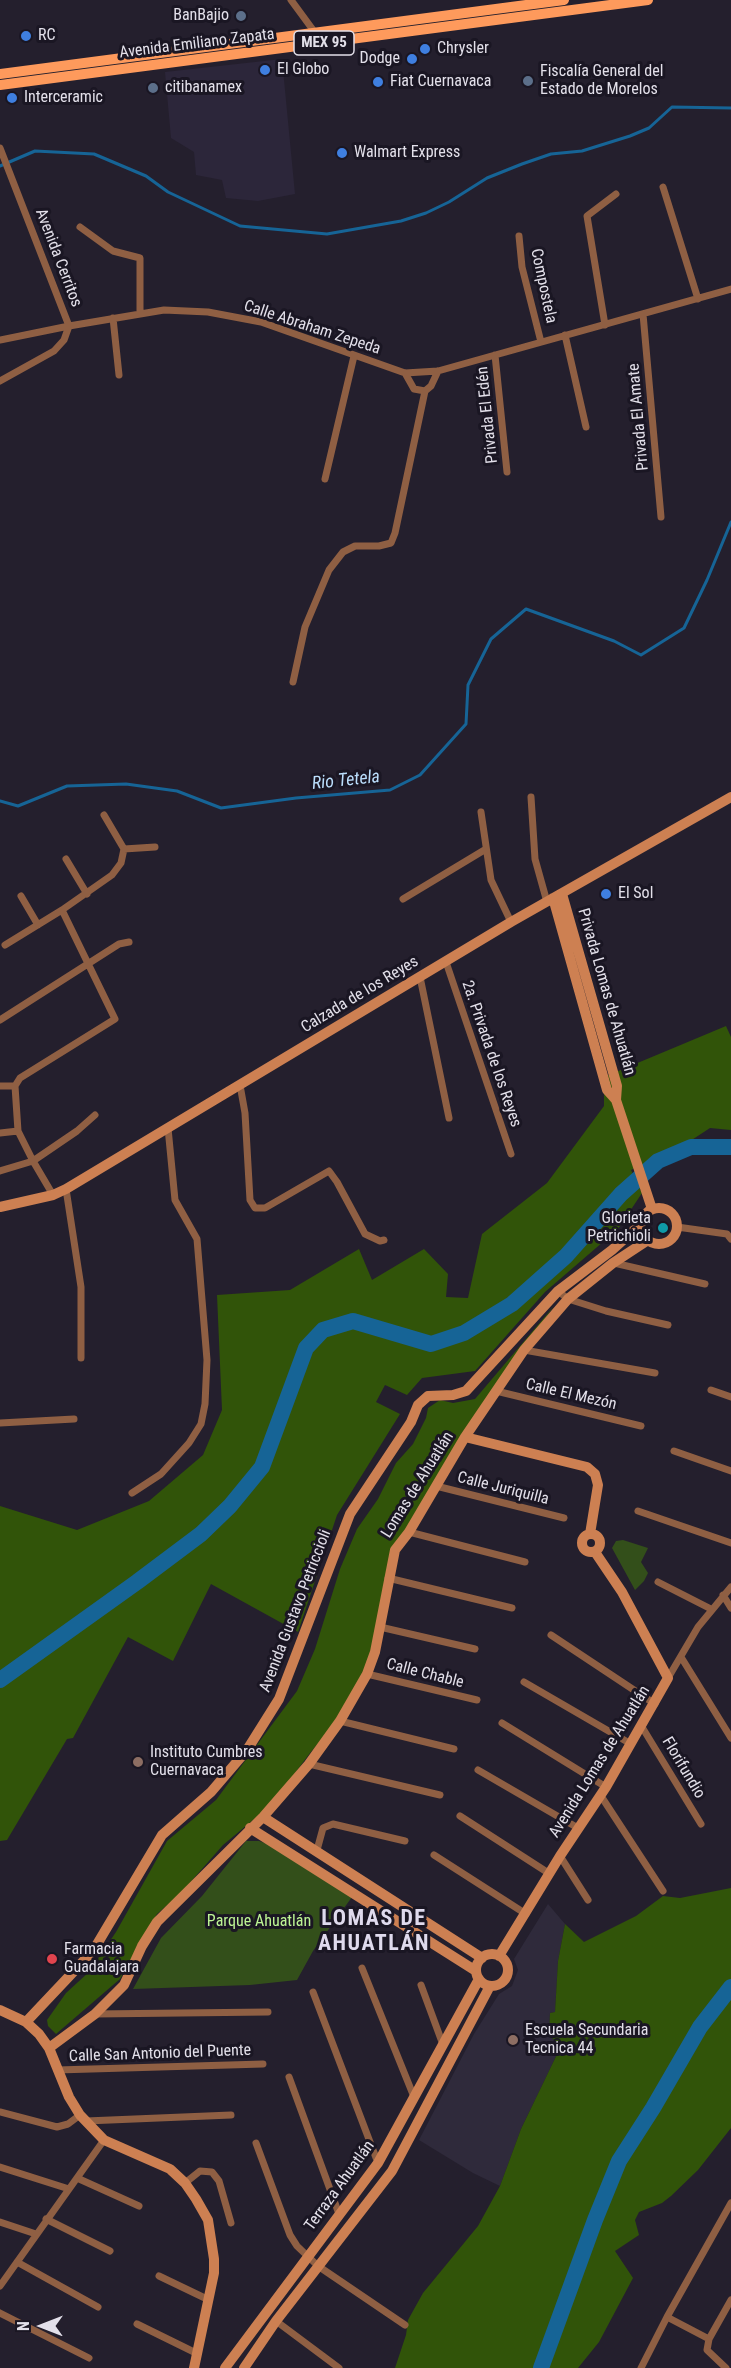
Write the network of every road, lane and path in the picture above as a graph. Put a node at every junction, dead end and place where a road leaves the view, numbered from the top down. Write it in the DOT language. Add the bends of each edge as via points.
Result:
graph roads {
  1 [pos="291,0"];
  2 [pos="564,0"];
  3 [pos="648,0"];
  4 [pos="542,1"];
  5 [pos="377,31"];
  6 [pos="315,33"];
  7 [pos="322,43"];
  8 [pos="0,74"];
  9 [pos="0,85"];
  10 [pos="0,148"];
  11 [pos="663,187"];
  12 [pos="616,194"];
  13 [pos="80,227"];
  14 [pos="519,236"];
  15 [pos="731,289"];
  16 [pos="698,299"];
  17 [pos="140,314"];
  18 [pos="643,314"];
  19 [pos="113,318"];
  20 [pos="605,325"];
  21 [pos="69,326"];
  22 [pos="565,335"];
  23 [pos="0,340"];
  24 [pos="542,342"];
  25 [pos="354,356"];
  26 [pos="495,356"];
  27 [pos="438,371"];
  28 [pos="405,373"];
  29 [pos="119,375"];
  30 [pos="0,381"];
  31 [pos="425,391"];
  32 [pos="586,427"];
  33 [pos="507,471"];
  34 [pos="326,479"];
  35 [pos="661,517"];
  36 [pos="293,682"];
  37 [pos="531,797"];
  38 [pos="731,797"];
  39 [pos="482,812"];
  40 [pos="104,814"];
  41 [pos="155,847"];
  42 [pos="124,849"];
  43 [pos="486,849"];
  44 [pos="66,859"];
  45 [pos="87,894"];
  46 [pos="21,896"];
  47 [pos="554,898"];
  48 [pos="403,899"];
  49 [pos="62,910"];
  50 [pos="511,922"];
  51 [pos="38,925"];
  52 [pos="129,942"];
  53 [pos="5,945"];
  54 [pos="446,962"];
  55 [pos="87,964"];
  56 [pos="420,977"];
  57 [pos="0,1020"];
  58 [pos="240,1085"];
  59 [pos="0,1086"];
  60 [pos="15,1086"];
  61 [pos="95,1114"];
  62 [pos="448,1118"];
  63 [pos="168,1128"];
  64 [pos="18,1131"];
  65 [pos="0,1133"];
  66 [pos="511,1154"];
  67 [pos="33,1161"];
  68 [pos="0,1171"];
  69 [pos="66,1189"];
  70 [pos="53,1195"];
  71 [pos="0,1208"];
  72 [pos="652,1209"];
  73 [pos="641,1224"];
  74 [pos="677,1227"];
  75 [pos="731,1239"];
  76 [pos="384,1240"];
  77 [pos="648,1240"];
  78 [pos="612,1251"];
  79 [pos="613,1263"];
  80 [pos="705,1284"];
  81 [pos="558,1291"];
  82 [pos="568,1299"];
  83 [pos="668,1325"];
  84 [pos="529,1351"];
  85 [pos="81,1358"];
  86 [pos="655,1373"];
  87 [pos="711,1390"];
  88 [pos="496,1391"];
  89 [pos="731,1397"];
  90 [pos="74,1419"];
  91 [pos="0,1423"];
  92 [pos="641,1426"];
  93 [pos="465,1437"];
  94 [pos="674,1451"];
  95 [pos="731,1471"];
  96 [pos="436,1486"];
  97 [pos="132,1493"];
  98 [pos="638,1511"];
  99 [pos="564,1518"];
  100 [pos="409,1532"];
  101 [pos="731,1543"];
  102 [pos="525,1562"];
  103 [pos="388,1578"];
  104 [pos="658,1582"];
  105 [pos="731,1587"];
  106 [pos="723,1595"];
  107 [pos="512,1608"];
  108 [pos="731,1608"];
  109 [pos="711,1609"];
  110 [pos="380,1627"];
  111 [pos="551,1635"];
  112 [pos="475,1649"];
  113 [pos="681,1657"];
  114 [pos="367,1674"];
  115 [pos="668,1678"];
  116 [pos="524,1682"];
  117 [pos="477,1700"];
  118 [pos="655,1704"];
  119 [pos="340,1721"];
  120 [pos="502,1723"];
  121 [pos="642,1727"];
  122 [pos="731,1738"];
  123 [pos="631,1743"];
  124 [pos="454,1749"];
  125 [pos="309,1764"];
  126 [pos="478,1770"];
  127 [pos="604,1791"];
  128 [pos="440,1795"];
  129 [pos="263,1816"];
  130 [pos="459,1816"];
  131 [pos="701,1824"];
  132 [pos="250,1828"];
  133 [pos="578,1828"];
  134 [pos="405,1842"];
  135 [pos="317,1850"];
  136 [pos="434,1855"];
  137 [pos="560,1856"];
  138 [pos="550,1874"];
  139 [pos="663,1891"];
  140 [pos="588,1900"];
  141 [pos="526,1914"];
  142 [pos="499,1956"];
  143 [pos="482,1958"];
  144 [pos="362,1968"];
  145 [pos="478,1975"];
  146 [pos="421,1985"];
  147 [pos="490,1986"];
  148 [pos="313,1992"];
  149 [pos="0,2010"];
  150 [pos="268,2012"];
  151 [pos="95,2014"];
  152 [pos="26,2022"];
  153 [pos="442,2042"];
  154 [pos="49,2048"];
  155 [pos="264,2064"];
  156 [pos="57,2070"];
  157 [pos="289,2077"];
  158 [pos="414,2097"];
  159 [pos="0,2112"];
  160 [pos="231,2115"];
  161 [pos="82,2118"];
  162 [pos="104,2140"];
  163 [pos="256,2143"];
  164 [pos="378,2163"];
  165 [pos="0,2168"];
  166 [pos="77,2178"];
  167 [pos="186,2183"];
  168 [pos="69,2189"];
  169 [pos="731,2203"];
  170 [pos="139,2206"];
  171 [pos="339,2214"];
  172 [pos="46,2218"];
  173 [pos="0,2222"];
  174 [pos="231,2223"];
  175 [pos="36,2234"];
  176 [pos="110,2251"];
  177 [pos="306,2256"];
  178 [pos="17,2262"];
  179 [pos="318,2266"];
  180 [pos="3,2275"];
  181 [pos="159,2276"];
  182 [pos="0,2286"];
  183 [pos="209,2300"];
  184 [pos="731,2300"];
  185 [pos="98,2307"];
  186 [pos="0,2313"];
  187 [pos="667,2317"];
  188 [pos="276,2321"];
  189 [pos="137,2324"];
  190 [pos="405,2325"];
  191 [pos="709,2339"];
  192 [pos="196,2353"];
  193 [pos="89,2358"];
  194 [pos="194,2368"];
  195 [pos="225,2368"];
  196 [pos="244,2368"];
  197 [pos="339,2368"];
  198 [pos="641,2368"];
  199 [pos="726,2368"];
  1 -- 6 [label="street"];
  2 -- 4 [label="main road, Avenida Emiliano Zapata / MEX 95"];
  3 -- 5 [label="main road, Avenida Emiliano Zapata / MEX 95"];
  4 -- 5 [label="main road, Avenida Emiliano Zapata / MEX 95"];
  5 -- 6 [label="main road, Avenida Emiliano Zapata / MEX 95"];
  5 -- 7 [label="main road, Avenida Emiliano Zapata / MEX 95"];
  6 -- 7 [label="street"];
  6 -- 8 [label="main road, Avenida Emiliano Zapata / MEX 95"];
  7 -- 9 [label="main road, Avenida Emiliano Zapata / MEX 95"];
  10 -- 21 [label="street, Avenida Cerritos"];
  11 -- 16 [label="street"];
  12 -- 20 [label="street" via="587,216"];
  13 -- 17 [label="street" via="113,251 140,258"];
  14 -- 24 [label="street, Compostela" via="522,267"];
  15 -- 16 [label="street, Calle Abraham Zepeda"];
  16 -- 18 [label="street, Calle Abraham Zepeda"];
  17 -- 19 [label="street, Calle Abraham Zepeda"];
  17 -- 25 [label="street, Calle Abraham Zepeda" via="164,310 261,322"];
  18 -- 20 [label="street, Calle Abraham Zepeda"];
  18 -- 35 [label="street, Privada El Amate"];
  19 -- 21 [label="street, Calle Abraham Zepeda"];
  19 -- 29 [label="street"];
  20 -- 22 [label="street, Calle Abraham Zepeda"];
  21 -- 23 [label="street, Calle Abraham Zepeda"];
  21 -- 30 [label="street, Avenida Cerritos" via="54,351"];
  22 -- 24 [label="street, Calle Abraham Zepeda"];
  22 -- 32 [label="street"];
  24 -- 26 [label="street, Calle Abraham Zepeda"];
  25 -- 28 [label="street, Calle Abraham Zepeda"];
  25 -- 34 [label="street"];
  26 -- 27 [label="street, Calle Abraham Zepeda"];
  26 -- 33 [label="street, Privada El Edén"];
  27 -- 28 [label="street, Calle Abraham Zepeda"];
  27 -- 31 [label="street"];
  28 -- 31 [label="street, Calle Abraham Zepeda" via="414,390"];
  31 -- 36 [label="street" via="391,543 355,546 343,552 329,570 305,627"];
  37 -- 47 [label="street" via="535,859"];
  38 -- 47 [label="street, Calzada de los Reyes"];
  39 -- 43 [label="street"];
  40 -- 42 [label="street"];
  41 -- 42 [label="street"];
  42 -- 45 [label="street" via="121,863 112,875"];
  43 -- 48 [label="street"];
  43 -- 50 [label="street" via="492,880"];
  44 -- 45 [label="street"];
  45 -- 49 [label="street"];
  46 -- 51 [label="street"];
  47 -- 50 [label="street, Calzada de los Reyes"];
  47 -- 72 [label="street, Privada Lomas de Ahuatlán" via="607,1090 616,1100"];
  49 -- 51 [label="street"];
  49 -- 55 [label="street"];
  50 -- 54 [label="street, Calzada de los Reyes"];
  51 -- 53 [label="street"];
  52 -- 55 [label="street"];
  54 -- 56 [label="street, Calzada de los Reyes"];
  54 -- 66 [label="street, 2a. Privada de los Reyes"];
  55 -- 57 [label="street"];
  55 -- 60 [label="street" via="115,1019 20,1078"];
  56 -- 58 [label="street, Calzada de los Reyes"];
  56 -- 62 [label="street"];
  58 -- 63 [label="street, Calzada de los Reyes"];
  58 -- 76 [label="street" via="250,1200 255,1208 265,1208 328,1171 365,1234"];
  59 -- 60 [label="street"];
  60 -- 64 [label="street"];
  61 -- 67 [label="street"];
  63 -- 69 [label="street, Calzada de los Reyes"];
  63 -- 97 [label="street" via="175,1200 197,1239 207,1360 205,1404 201,1424 189,1443 161,1474"];
  64 -- 65 [label="street"];
  64 -- 67 [label="street"];
  67 -- 68 [label="street"];
  67 -- 70 [label="street"];
  69 -- 70 [label="street, Calzada de los Reyes"];
  69 -- 85 [label="street" via="81,1287"];
  70 -- 71 [label="street, Calzada de los Reyes"];
  72 -- 73 [label="street"];
  72 -- 74 [label="street" via="670,1211"];
  73 -- 77 [label="street"];
  73 -- 78 [label="street"];
  74 -- 75 [label="street" via="727,1234"];
  74 -- 77 [label="street" via="673,1238 664,1244"];
  77 -- 79 [label="street, Lomas de Ahuatlán"];
  78 -- 79 [label="street"];
  78 -- 81 [label="street, Avenida Gustavo Petriccioli"];
  79 -- 80 [label="street"];
  79 -- 82 [label="street, Lomas de Ahuatlán"];
  81 -- 82 [label="street"];
  81 -- 152 [label="street, Avenida Gustavo Petriccioli" via="466,1391 428,1396 418,1405 411,1422 350,1514 279,1699 258,1733 211,1792 162,1834 93,1951"];
  82 -- 83 [label="street"];
  82 -- 84 [label="street, Lomas de Ahuatlán"];
  84 -- 86 [label="street"];
  84 -- 88 [label="street, Lomas de Ahuatlán"];
  87 -- 89 [label="street"];
  88 -- 92 [label="street, Calle El Mezón"];
  88 -- 93 [label="street, Lomas de Ahuatlán"];
  90 -- 91 [label="street"];
  93 -- 96 [label="street, Lomas de Ahuatlán"];
  93 -- 115 [label="street" via="587,1467 595,1474 598,1485 590,1534 601,1541 595,1552 622,1592"];
  94 -- 95 [label="street"];
  96 -- 99 [label="street, Calle Juriquilla"];
  96 -- 100 [label="street, Lomas de Ahuatlán"];
  98 -- 101 [label="street"];
  100 -- 102 [label="street"];
  100 -- 103 [label="street, Lomas de Ahuatlán" via="395,1550"];
  103 -- 107 [label="street"];
  103 -- 110 [label="street, Lomas de Ahuatlán"];
  104 -- 109 [label="street"];
  105 -- 106 [label="street, Avenida Lomas de Ahuatlán"];
  106 -- 108 [label="street"];
  106 -- 109 [label="street, Avenida Lomas de Ahuatlán"];
  109 -- 113 [label="street, Avenida Lomas de Ahuatlán"];
  110 -- 112 [label="street"];
  110 -- 114 [label="street, Lomas de Ahuatlán"];
  111 -- 118 [label="street"];
  113 -- 115 [label="street, Avenida Lomas de Ahuatlán"];
  113 -- 122 [label="street"];
  114 -- 117 [label="street, Calle Chable"];
  114 -- 119 [label="street, Lomas de Ahuatlán"];
  115 -- 118 [label="street, Avenida Lomas de Ahuatlán"];
  116 -- 123 [label="street"];
  118 -- 121 [label="street, Avenida Lomas de Ahuatlán"];
  119 -- 124 [label="street"];
  119 -- 125 [label="street, Lomas de Ahuatlán"];
  120 -- 127 [label="street"];
  121 -- 123 [label="street, Avenida Lomas de Ahuatlán"];
  121 -- 131 [label="street, Florifundio"];
  123 -- 127 [label="street, Avenida Lomas de Ahuatlán"];
  125 -- 128 [label="street"];
  125 -- 129 [label="street, Lomas de Ahuatlán"];
  126 -- 133 [label="street"];
  127 -- 133 [label="street, Avenida Lomas de Ahuatlán"];
  127 -- 139 [label="street"];
  129 -- 132 [label="street, Lomas de Ahuatlán"];
  129 -- 135 [label="street"];
  130 -- 138 [label="street"];
  132 -- 145 [label="street"];
  132 -- 151 [label="street, Lomas de Ahuatlán" via="157,1922 124,1985"];
  133 -- 137 [label="street, Avenida Lomas de Ahuatlán"];
  134 -- 135 [label="street" via="333,1824 324,1828"];
  135 -- 143 [label="street"];
  136 -- 141 [label="street"];
  137 -- 138 [label="street, Avenida Lomas de Ahuatlán"];
  137 -- 140 [label="street"];
  138 -- 141 [label="street, Avenida Lomas de Ahuatlán"];
  141 -- 142 [label="street, Avenida Lomas de Ahuatlán"];
  142 -- 143 [label="street" via="490,1954"];
  142 -- 147 [label="street" via="506,1963 506,1977"];
  143 -- 145 [label="street"];
  144 -- 158 [label="street"];
  145 -- 147 [label="street"];
  145 -- 153 [label="street, Terraza Ahuatlán"];
  146 -- 153 [label="street"];
  147 -- 179 [label="street, Terraza Ahuatlán" via="392,2171"];
  148 -- 164 [label="street"];
  149 -- 152 [label="street"];
  150 -- 151 [label="street"];
  151 -- 154 [label="street, Lomas de Ahuatlán"];
  152 -- 154 [label="street"];
  153 -- 158 [label="street, Terraza Ahuatlán"];
  154 -- 156 [label="street"];
  155 -- 156 [label="street, Calle San Antonio del Puente"];
  156 -- 161 [label="street"];
  157 -- 171 [label="street"];
  158 -- 164 [label="street, Terraza Ahuatlán"];
  159 -- 161 [label="street" via="57,2127"];
  160 -- 161 [label="street"];
  161 -- 162 [label="street"];
  162 -- 166 [label="street"];
  162 -- 167 [label="street" via="170,2169"];
  163 -- 177 [label="street" via="290,2235"];
  164 -- 171 [label="street, Terraza Ahuatlán"];
  165 -- 168 [label="street"];
  166 -- 168 [label="street"];
  166 -- 170 [label="street"];
  167 -- 174 [label="street" via="200,2171 212,2172 219,2181"];
  167 -- 183 [label="street" via="208,2220 213,2242 214,2273"];
  168 -- 172 [label="street"];
  169 -- 187 [label="street"];
  171 -- 177 [label="street, Terraza Ahuatlán"];
  172 -- 175 [label="street"];
  172 -- 176 [label="street"];
  173 -- 175 [label="street"];
  175 -- 178 [label="street"];
  177 -- 179 [label="street"];
  177 -- 195 [label="street, Terraza Ahuatlán"];
  178 -- 180 [label="street"];
  178 -- 185 [label="street"];
  179 -- 188 [label="street, Terraza Ahuatlán"];
  179 -- 190 [label="street"];
  180 -- 182 [label="street"];
  181 -- 183 [label="street"];
  183 -- 192 [label="street"];
  184 -- 191 [label="street"];
  186 -- 193 [label="street"];
  187 -- 191 [label="street"];
  187 -- 198 [label="street"];
  188 -- 196 [label="street, Terraza Ahuatlán"];
  188 -- 197 [label="street"];
  189 -- 192 [label="street"];
  191 -- 199 [label="street" via="706,2350"];
  192 -- 194 [label="street"];
}
